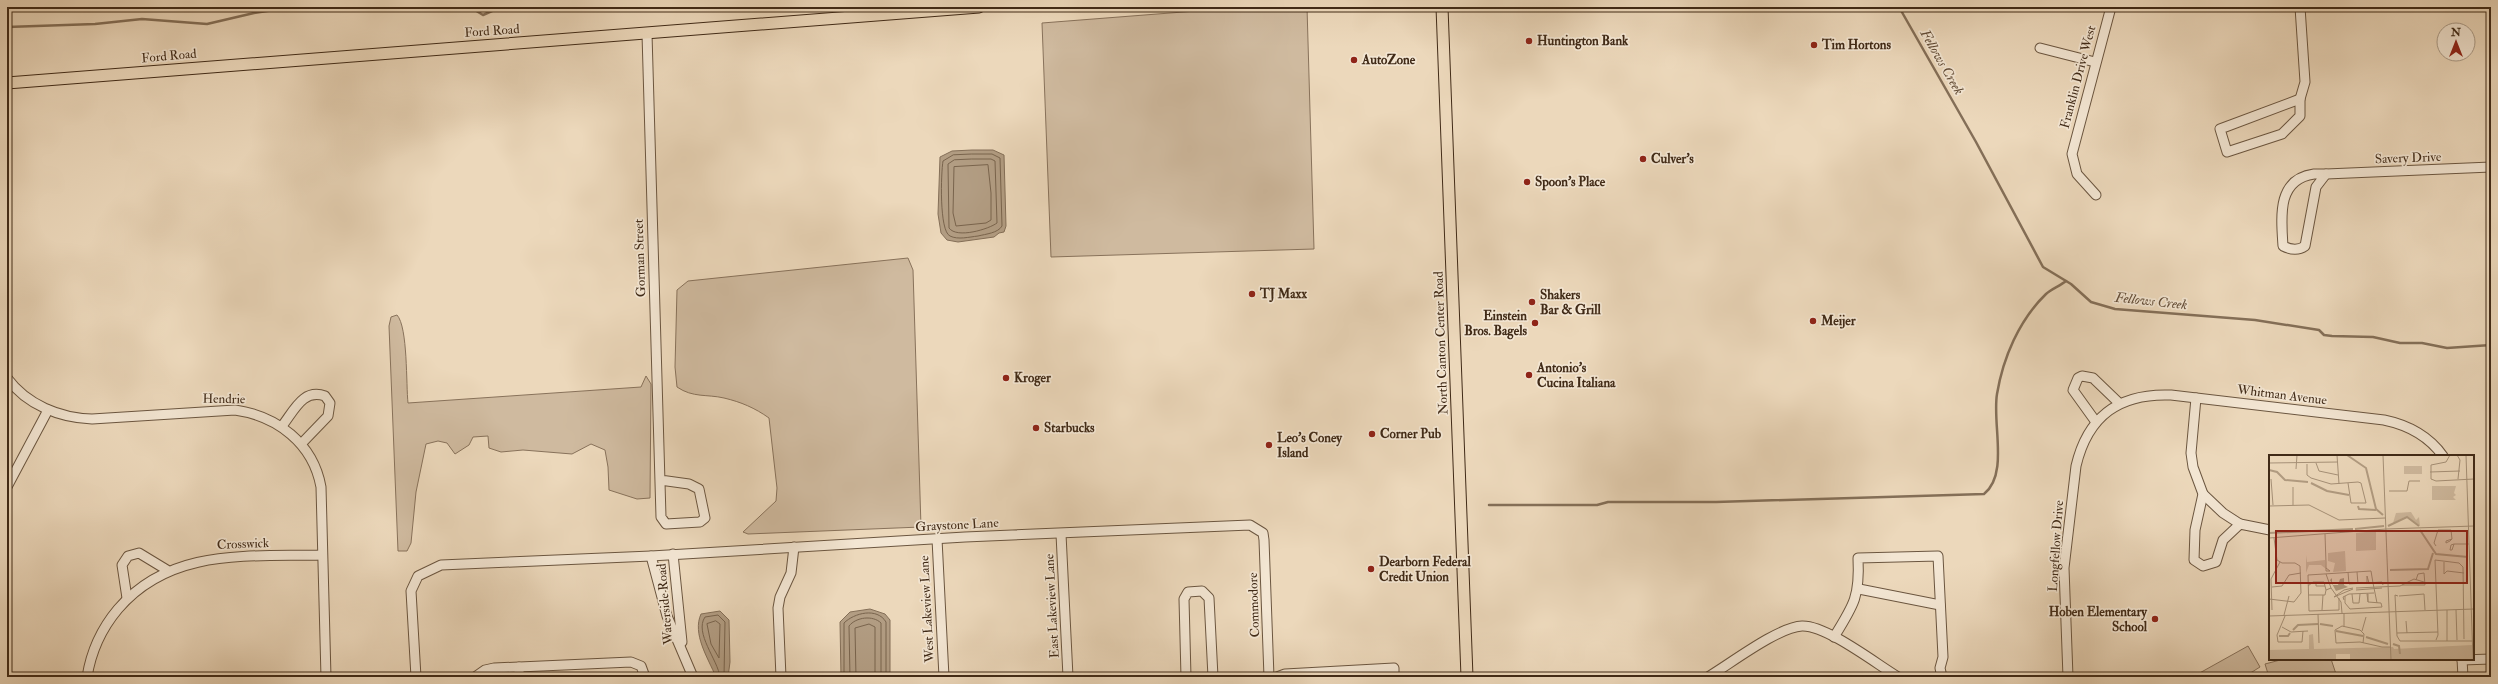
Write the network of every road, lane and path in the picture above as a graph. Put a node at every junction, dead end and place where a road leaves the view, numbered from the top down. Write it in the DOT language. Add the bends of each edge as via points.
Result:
graph roads {
  1 [pos="979,7"];
  2 [pos="1442,7"];
  3 [pos="2111,7"];
  4 [pos="2300,7"];
  5 [pos="647,34"];
  6 [pos="2040,48"];
  7 [pos="2095,62"];
  8 [pos="7,83"];
  9 [pos="2300,99"];
  10 [pos="2491,167"];
  11 [pos="2326,174"];
  12 [pos="2096,195"];
  13 [pos="7,378"];
  14 [pos="2196,398"];
  15 [pos="2119,404"];
  16 [pos="48,410"];
  17 [pos="2096,422"];
  18 [pos="282,426"];
  19 [pos="302,443"];
  20 [pos="2442,455"];
  21 [pos="660,480"];
  22 [pos="7,487"];
  23 [pos="2203,494"];
  24 [pos="2240,524"];
  25 [pos="2269,530"];
  26 [pos="1263,533"];
  27 [pos="1061,534"];
  28 [pos="937,539"];
  29 [pos="794,547"];
  30 [pos="322,554"];
  31 [pos="673,554"];
  32 [pos="651,556"];
  33 [pos="167,570"];
  34 [pos="1859,589"];
  35 [pos="127,598"];
  36 [pos="1940,606"];
  37 [pos="1834,637"];
  38 [pos="682,652"];
  39 [pos="2491,659"];
  40 [pos="2462,660"];
  41 [pos="2474,660"];
  42 [pos="519,667"];
  43 [pos="1394,673"];
  44 [pos="1938,675"];
  45 [pos="87,677"];
  46 [pos="326,677"];
  47 [pos="416,677"];
  48 [pos="475,677"];
  49 [pos="519,677"];
  50 [pos="645,677"];
  51 [pos="693,677"];
  52 [pos="781,677"];
  53 [pos="944,677"];
  54 [pos="1068,677"];
  55 [pos="1186,677"];
  56 [pos="1213,677"];
  57 [pos="1269,677"];
  58 [pos="1277,677"];
  59 [pos="1467,677"];
  60 [pos="1708,677"];
  61 [pos="1898,677"];
  62 [pos="2068,677"];
  63 [pos="2463,677"];
  1 -- 5 [label="main road, Ford Road"];
  2 -- 59 [label="main road, North Canton Center Road"];
  3 -- 7 [label="street, Franklin Drive West"];
  4 -- 9 [label="street" via="2305,82"];
  5 -- 8 [label="main road, Ford Road"];
  5 -- 21 [label="street, Gorman Street"];
  6 -- 7 [label="street"];
  7 -- 12 [label="street, Franklin Drive West" via="2072,154 2077,174"];
  9 -- 9 [label="street" via="2220,129 2227,152 2282,134 2300,116"];
  10 -- 11 [label="street, Savery Drive"];
  11 -- 11 [label="street, Savery Drive" via="2301,176 2292,182 2284,196 2283,246 2296,250 2306,246 2315,192"];
  13 -- 16 [label="street, Hendrie" via="20,393"];
  14 -- 15 [label="street, Whitman Avenue" via="2155,395"];
  14 -- 20 [label="street, Whitman Avenue" via="2391,421 2414,429"];
  14 -- 23 [label="street" via="2191,453 2193,467"];
  15 -- 17 [label="street, Whitman Avenue"];
  15 -- 17 [label="street" via="2093,378 2078,378 2073,390"];
  16 -- 18 [label="street, Hendrie" via="69,417 92,419 235,410 257,414"];
  16 -- 22 [label="street"];
  17 -- 62 [label="street, Longfellow Drive" via="2086,437 2076,466 2065,560"];
  18 -- 19 [label="street, Hendrie"];
  18 -- 19 [label="street" via="306,396 316,393 325,396 330,404 328,416"];
  19 -- 30 [label="street, Hendrie" via="319,479"];
  21 -- 21 [label="street, Gorman Street" via="661,517 666,524 700,522 705,518 699,489 689,484"];
  23 -- 24 [label="street" via="2223,513"];
  23 -- 24 [label="street" via="2193,547 2197,563 2207,566 2216,562 2223,540"];
  24 -- 25 [label="street"];
  26 -- 27 [label="street, Graystone Lane" via="1250,526"];
  26 -- 57 [label="street, Commodore"];
  27 -- 28 [label="street, Graystone Lane"];
  27 -- 54 [label="street, East Lakeview Lane"];
  28 -- 29 [label="street, Graystone Lane"];
  28 -- 53 [label="street, West Lakeview Lane"];
  29 -- 31 [label="street, Graystone Lane"];
  29 -- 52 [label="street" via="791,573 778,608"];
  30 -- 33 [label="street, Crosswick" via="218,558"];
  30 -- 46 [label="street, Hendrie"];
  31 -- 32 [label="street, Graystone Lane"];
  31 -- 38 [label="street, Waterside Road"];
  32 -- 38 [label="street, Waterside Road" via="667,616"];
  32 -- 47 [label="street, Graystone Lane" via="464,563 441,565 430,569 418,576 411,591"];
  33 -- 35 [label="street, Crosswick"];
  33 -- 35 [label="street" via="139,553 128,556 122,565"];
  34 -- 36 [label="street"];
  34 -- 36 [label="street" via="1858,558 1938,556"];
  34 -- 37 [label="street" via="1852,609"];
  35 -- 45 [label="street, Crosswick" via="113,614 100,636"];
  36 -- 44 [label="street" via="1943,657"];
  37 -- 60 [label="street" via="1813,627 1791,628"];
  37 -- 61 [label="street"];
  38 -- 51 [label="street, Waterside Road"];
  39 -- 41 [label="street"];
  40 -- 63 [label="street"];
  42 -- 48 [label="street" via="490,668"];
  42 -- 49 [label="street"];
  42 -- 50 [label="street" via="631,662 641,666"];
  43 -- 58 [label="street" via="1285,674"];
  55 -- 56 [label="street" via="1184,599 1188,592 1202,591 1209,598"];
}
